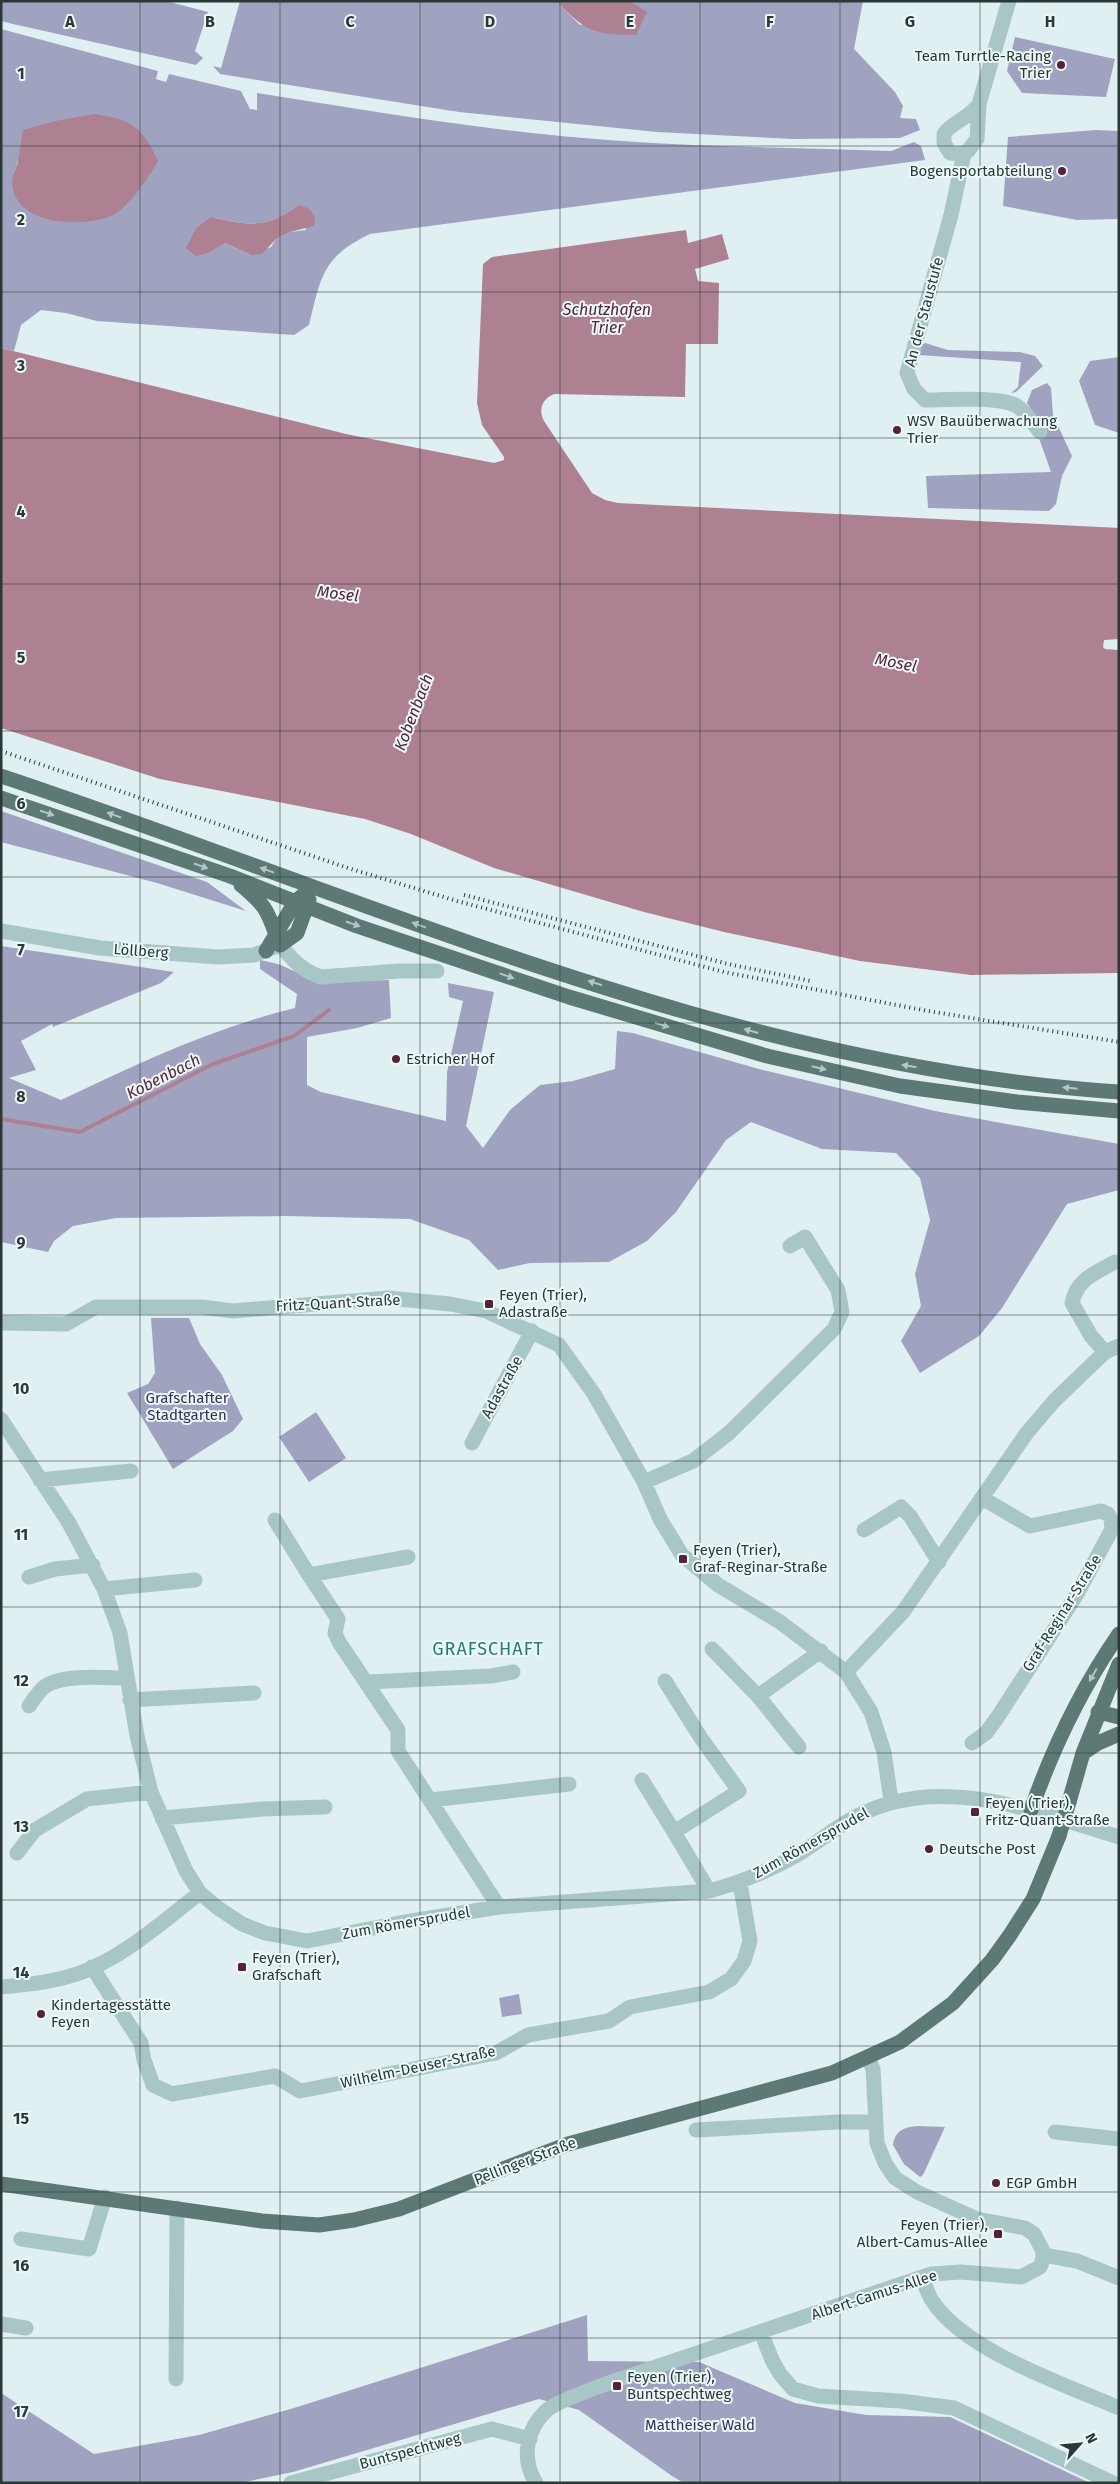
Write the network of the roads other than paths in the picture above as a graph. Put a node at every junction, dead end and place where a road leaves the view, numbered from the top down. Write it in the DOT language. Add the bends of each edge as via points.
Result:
graph roads {
  1 [pos="1009,1"];
  2 [pos="979,104"];
  3 [pos="958,122"];
  4 [pos="978,132"];
  5 [pos="964,154"];
  6 [pos="1040,432"];
  7 [pos="1,776"];
  8 [pos="1,798"];
  9 [pos="230,876"];
  10 [pos="313,887"];
  11 [pos="301,905"];
  12 [pos="1,931"];
  13 [pos="297,933"];
  14 [pos="278,939"];
  15 [pos="266,951"];
  16 [pos="297,964"];
  17 [pos="437,971"];
  18 [pos="1119,1092"];
  19 [pos="1119,1111"];
  20 [pos="790,1246"];
  21 [pos="1115,1262"];
  22 [pos="1,1323"];
  23 [pos="532,1331"];
  24 [pos="1119,1346"];
  25 [pos="1105,1352"];
  26 [pos="1,1419"];
  27 [pos="472,1443"];
  28 [pos="131,1471"];
  29 [pos="40,1480"];
  30 [pos="644,1482"];
  31 [pos="982,1498"];
  32 [pos="275,1520"];
  33 [pos="864,1530"];
  34 [pos="408,1557"];
  35 [pos="939,1562"];
  36 [pos="93,1565"];
  37 [pos="309,1575"];
  38 [pos="29,1577"];
  39 [pos="195,1580"];
  40 [pos="104,1589"];
  41 [pos="1119,1634"];
  42 [pos="712,1649"];
  43 [pos="821,1651"];
  44 [pos="1119,1664"];
  45 [pos="513,1672"];
  46 [pos="846,1672"];
  47 [pos="127,1678"];
  48 [pos="665,1681"];
  49 [pos="368,1682"];
  50 [pos="254,1694"];
  51 [pos="758,1696"];
  52 [pos="130,1700"];
  53 [pos="29,1706"];
  54 [pos="1098,1712"];
  55 [pos="1119,1717"];
  56 [pos="1119,1734"];
  57 [pos="972,1743"];
  58 [pos="799,1746"];
  59 [pos="1083,1753"];
  60 [pos="642,1780"];
  61 [pos="569,1784"];
  62 [pos="151,1792"];
  63 [pos="431,1800"];
  64 [pos="891,1801"];
  65 [pos="324,1807"];
  66 [pos="1031,1810"];
  67 [pos="162,1818"];
  68 [pos="674,1832"];
  69 [pos="1119,1837"];
  70 [pos="17,1852"];
  71 [pos="740,1882"];
  72 [pos="709,1891"];
  73 [pos="200,1893"];
  74 [pos="499,1907"];
  75 [pos="92,1967"];
  76 [pos="1,1987"];
  77 [pos="868,2058"];
  78 [pos="876,2122"];
  79 [pos="696,2130"];
  80 [pos="1055,2132"];
  81 [pos="1119,2139"];
  82 [pos="1,2184"];
  83 [pos="105,2197"];
  84 [pos="177,2208"];
  85 [pos="21,2239"];
  86 [pos="1044,2255"];
  87 [pos="922,2277"];
  88 [pos="1119,2278"];
  89 [pos="1,2324"];
  90 [pos="26,2328"];
  91 [pos="761,2332"];
  92 [pos="176,2379"];
  93 [pos="1119,2408"];
  94 [pos="530,2438"];
  95 [pos="291,2483"];
  96 [pos="536,2483"];
  97 [pos="1113,2483"];
  1 -- 2 [label="street"];
  2 -- 3 [label="street" via="973,113"];
  2 -- 4 [label="street"];
  3 -- 4 [label="street" via="973,126"];
  3 -- 5 [label="street" via="944,134 944,143 950,152"];
  4 -- 5 [label="street" via="972,148"];
  5 -- 6 [label="street, An der Staustufe" via="951,215 907,373 914,389 925,400 999,401 1015,405"];
  10 -- 7 [label="main road, one-way"];
  8 -- 9 [label="main road, one-way"];
  9 -- 11 [label="main road"];
  9 -- 14 [label="main road" via="264,905"];
  10 -- 11 [label="main road"];
  18 -- 10 [label="main road, one-way" via="1020,1083 904,1066 768,1036 521,959"];
  11 -- 13 [label="main road"];
  11 -- 14 [label="main road"];
  11 -- 19 [label="main road, one-way" via="569,997 767,1056 900,1086 1017,1102"];
  12 -- 15 [label="street, Löllberg" via="100,948 200,956 239,957"];
  13 -- 14 [label="main road"];
  13 -- 16 [label="street" via="292,953"];
  14 -- 15 [label="main road"];
  14 -- 16 [label="street"];
  16 -- 17 [label="street" via="310,974 321,977"];
  20 -- 30 [label="street" via="805,1236 838,1290 842,1312 834,1330 729,1434 692,1460"];
  21 -- 25 [label="street" via="1075,1290 1072,1303"];
  22 -- 23 [label="street, Fritz-Quant-Straße" via="66,1324 96,1307 233,1310 388,1298 450,1304 486,1312"];
  23 -- 27 [label="street, Adastraße"];
  23 -- 30 [label="street, Fritz-Quant-Straße" via="559,1345 594,1394"];
  24 -- 25 [label="street"];
  25 -- 31 [label="street" via="1037,1421"];
  26 -- 29 [label="street, Zum Römersprudel"];
  28 -- 29 [label="street"];
  29 -- 36 [label="street, Zum Römersprudel"];
  30 -- 43 [label="street, Fritz-Quant-Straße" via="660,1519 682,1555 718,1585"];
  31 -- 35 [label="street"];
  31 -- 57 [label="street, Graf-Reginar-Straße" via="1030,1526 1101,1511 1108,1514 1113,1524 1077,1594 999,1715 986,1733"];
  32 -- 37 [label="street"];
  33 -- 35 [label="street" via="901,1508 910,1516"];
  34 -- 37 [label="street"];
  35 -- 46 [label="street" via="903,1612"];
  36 -- 38 [label="street" via="55,1569"];
  36 -- 40 [label="street, Zum Römersprudel"];
  37 -- 49 [label="street" via="338,1619 336,1633 339,1642"];
  39 -- 40 [label="street"];
  40 -- 47 [label="street, Zum Römersprudel" via="120,1633"];
  41 -- 66 [label="main road, one-way" via="1060,1734"];
  42 -- 51 [label="street"];
  43 -- 46 [label="street, Fritz-Quant-Straße"];
  43 -- 51 [label="street"];
  44 -- 54 [label="main road, Pellinger Straße"];
  45 -- 49 [label="street"];
  46 -- 64 [label="street, Fritz-Quant-Straße" via="871,1712 884,1752"];
  47 -- 52 [label="street, Zum Römersprudel"];
  47 -- 53 [label="street" via="76,1678 53,1683 44,1687"];
  48 -- 68 [label="street" via="738,1791"];
  49 -- 63 [label="street" via="398,1730 398,1751"];
  50 -- 52 [label="street"];
  51 -- 58 [label="street"];
  52 -- 62 [label="street, Zum Römersprudel"];
  54 -- 55 [label="main road"];
  54 -- 59 [label="main road, Pellinger Straße"];
  56 -- 59 [label="main road"];
  59 -- 77 [label="main road, Pellinger Straße, bridge" via="1059,1836 1033,1899 992,1960 940,2014 911,2035"];
  60 -- 68 [label="street"];
  61 -- 63 [label="street"];
  62 -- 67 [label="street, Zum Römersprudel"];
  62 -- 70 [label="street" via="87,1799 36,1830"];
  63 -- 74 [label="street"];
  64 -- 66 [label="street, Zum Römersprudel" via="964,1796"];
  64 -- 71 [label="street, Zum Römersprudel" via="857,1816 796,1855"];
  65 -- 67 [label="street"];
  66 -- 69 [label="street, Zum Römersprudel"];
  67 -- 73 [label="street, Zum Römersprudel" via="186,1871"];
  68 -- 72 [label="street"];
  71 -- 72 [label="street, Zum Römersprudel"];
  71 -- 75 [label="street, Wilhelm-Deuser-Straße" via="750,1941 744,1961 731,1979 709,1992 630,2007 609,2021 528,2035 496,2052 300,2091 275,2076 172,2094 153,2085 141,2043"];
  72 -- 74 [label="street, Zum Römersprudel"];
  73 -- 74 [label="street, Zum Römersprudel" via="242,1924 265,1933 308,1941"];
  73 -- 75 [label="street" via="137,1940"];
  75 -- 76 [label="street" via="54,1980"];
  77 -- 78 [label="street" via="873,2069"];
  77 -- 84 [label="main road, Pellinger Straße" via="808,2081 568,2144 399,2209 354,2220 319,2225 262,2221"];
  78 -- 79 [label="street"];
  78 -- 86 [label="street" via="882,2158 902,2184 977,2219 1025,2228 1037,2238"];
  80 -- 81 [label="street"];
  82 -- 83 [label="main road, Pellinger Straße"];
  83 -- 84 [label="main road, Pellinger Straße"];
  83 -- 85 [label="street" via="89,2249"];
  84 -- 92 [label="street"];
  86 -- 87 [label="street, Albert-Camus-Allee" via="1036,2270 1021,2277 961,2272"];
  86 -- 88 [label="street" via="1077,2260"];
  87 -- 91 [label="street, Albert-Camus-Allee"];
  87 -- 93 [label="street" via="932,2301 947,2319 984,2346 1019,2365"];
  89 -- 90 [label="street"];
  91 -- 94 [label="street, Albert-Camus-Allee" via="614,2381 548,2409 535,2424"];
  91 -- 97 [label="street" via="772,2360 793,2389 818,2396 954,2408"];
  94 -- 95 [label="street, Buntspechtweg" via="492,2429"];
  94 -- 96 [label="street" via="526,2449 529,2471"];
}
